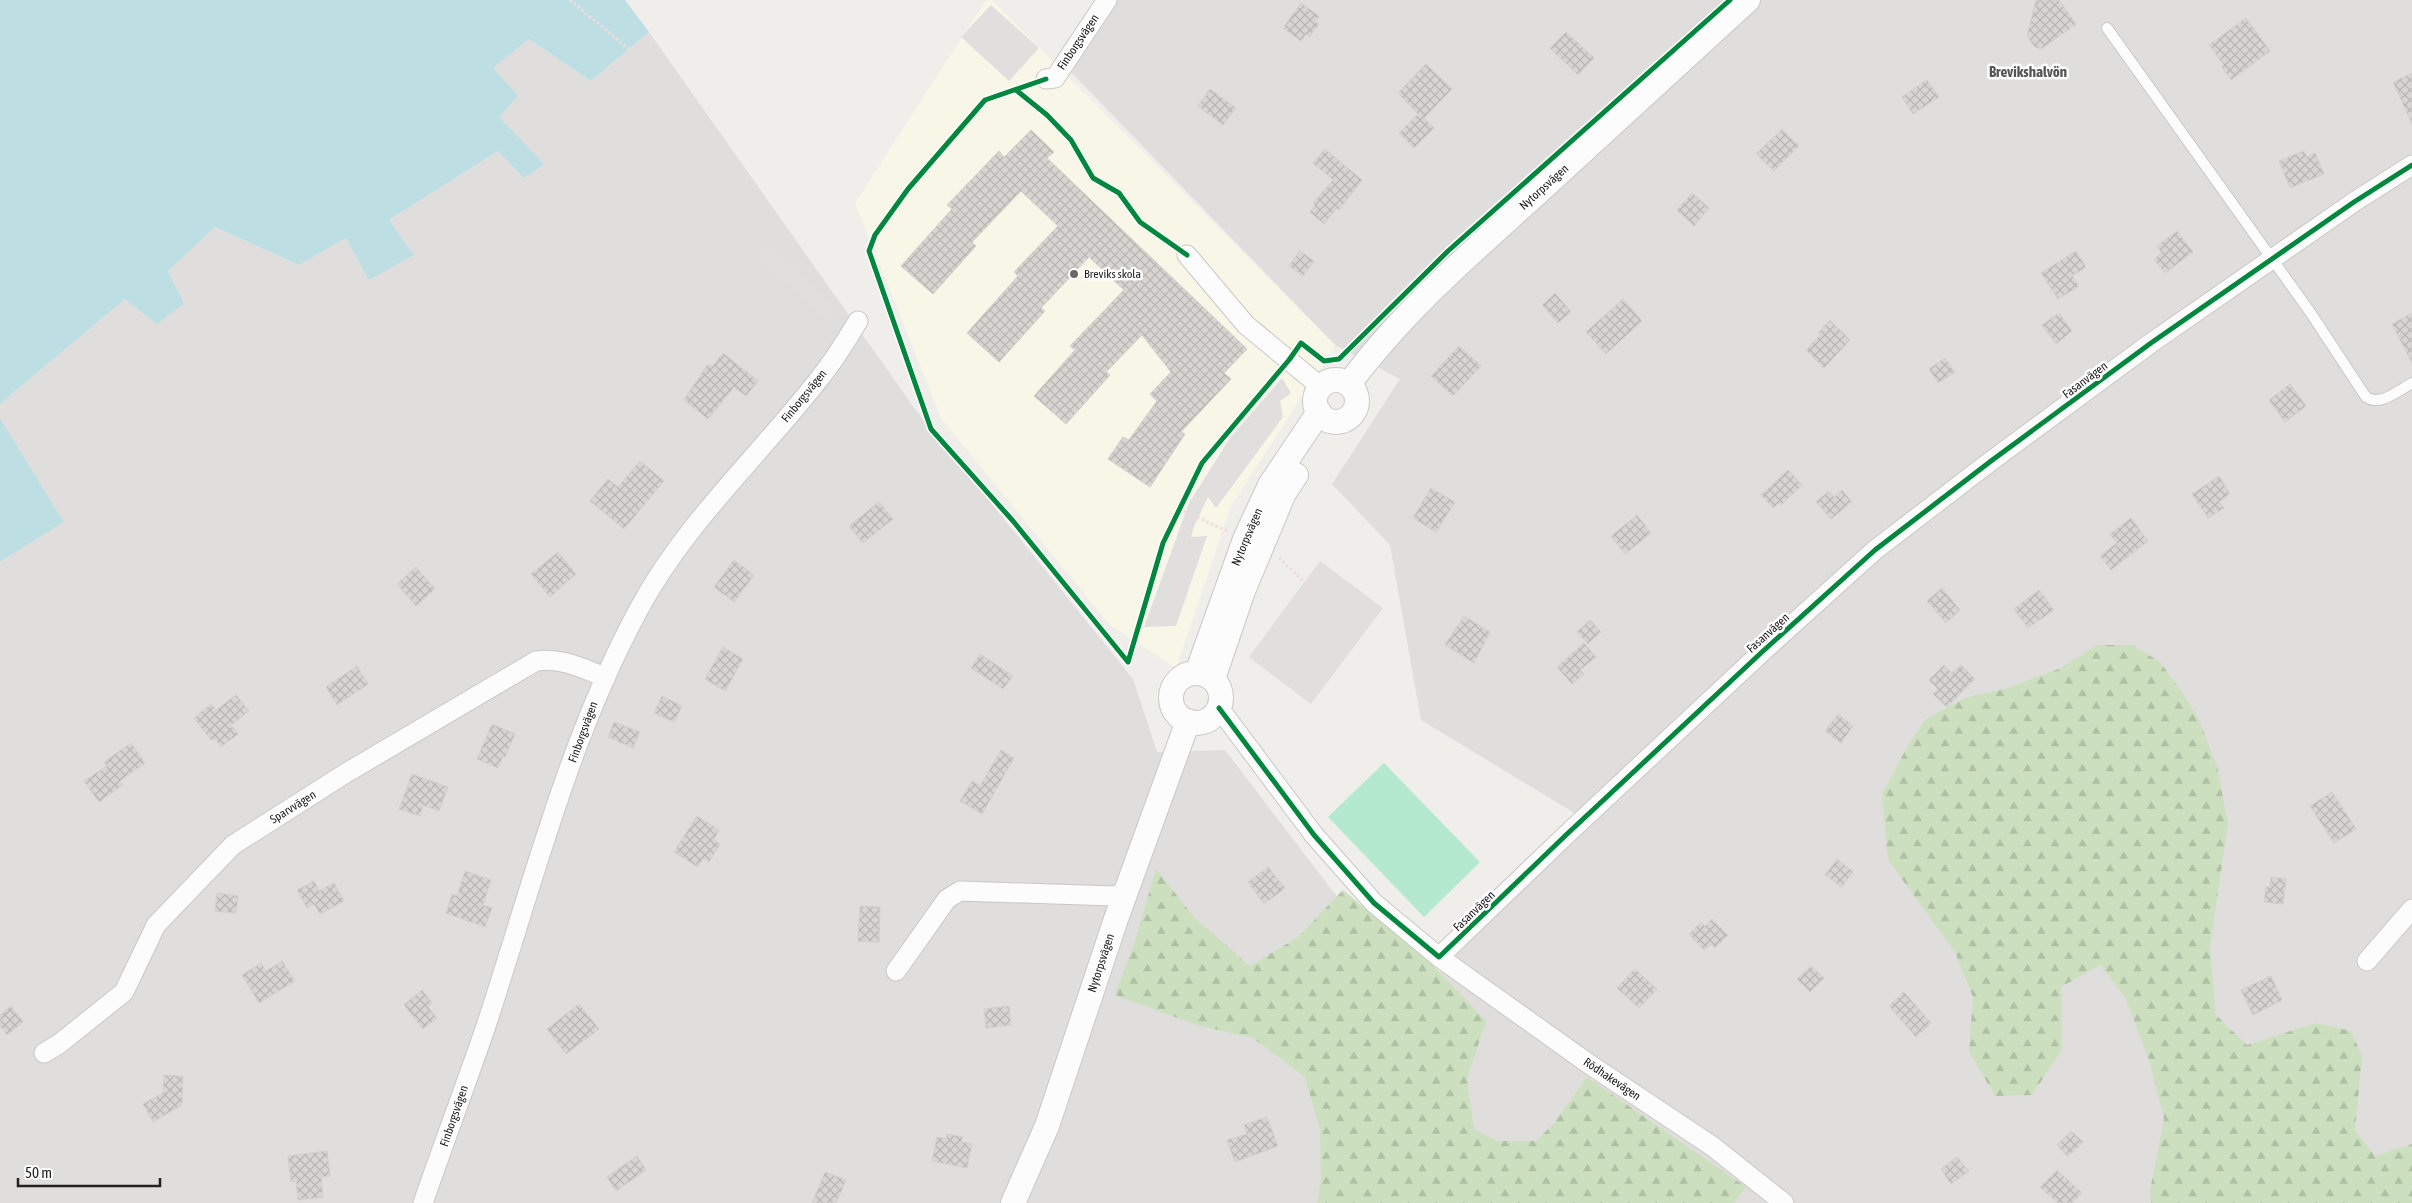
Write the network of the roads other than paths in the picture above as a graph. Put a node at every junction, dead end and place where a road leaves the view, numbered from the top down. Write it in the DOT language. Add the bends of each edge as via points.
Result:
graph roads {
  1 [pos="1107,0"];
  2 [pos="1748,0"];
  3 [pos="2107,28"];
  4 [pos="1046,79"];
  5 [pos="2412,165"];
  6 [pos="1186,255"];
  7 [pos="2272,259"];
  8 [pos="858,321"];
  9 [pos="2412,382"];
  10 [pos="1349,384"];
  11 [pos="1321,387"];
  12 [pos="1325,417"];
  13 [pos="1205,676"];
  14 [pos="606,678"];
  15 [pos="1220,708"];
  16 [pos="1188,721"];
  17 [pos="1126,892"];
  18 [pos="2412,909"];
  19 [pos="1440,957"];
  20 [pos="2368,962"];
  21 [pos="896,971"];
  22 [pos="44,1053"];
  23 [pos="423,1203"];
  24 [pos="1013,1203"];
  25 [pos="1784,1203"];
  1 -- 4 [label="street, Finborgsvägen" via="1055,78"];
  2 -- 10 [label="street, Nytorpsvägen" via="1458,264 1399,324"];
  3 -- 7 [label="lane"];
  5 -- 7 [label="street, Fasanvägen"];
  6 -- 11 [label="street" via="1246,325"];
  7 -- 9 [label="lane" via="2366,397 2380,400"];
  7 -- 19 [label="street, Fasanvägen" via="2151,343 1875,550 1566,835"];
  8 -- 14 [label="street, Finborgsvägen" via="819,379 660,573"];
  10 -- 11 [label="street" via="1332,380"];
  10 -- 12 [label="street" via="1356,393 1356,408 1346,420"];
  11 -- 12 [label="street" via="1316,399"];
  12 -- 13 [label="street, Nytorpsvägen" via="1270,485 1245,538"];
  13 -- 15 [label="street" via="1221,695"];
  13 -- 16 [label="street" via="1185,675 1177,681 1171,697 1176,713"];
  14 -- 22 [label="street, Sparvvägen" via="561,661 536,661 346,773 233,845 156,925 124,992"];
  14 -- 23 [label="street, Finborgsvägen" via="592,707 547,832 485,1028"];
  15 -- 16 [label="street" via="1206,721"];
  15 -- 19 [label="street" via="1314,835 1374,903"];
  16 -- 17 [label="street, Nytorpsvägen"];
  17 -- 21 [label="street" via="1114,896 960,891 947,899"];
  17 -- 24 [label="street, Nytorpsvägen" via="1047,1126"];
  18 -- 20 [label="street"];
  19 -- 25 [label="street, Rödhakevägen" via="1589,1064 1712,1146"];
}
